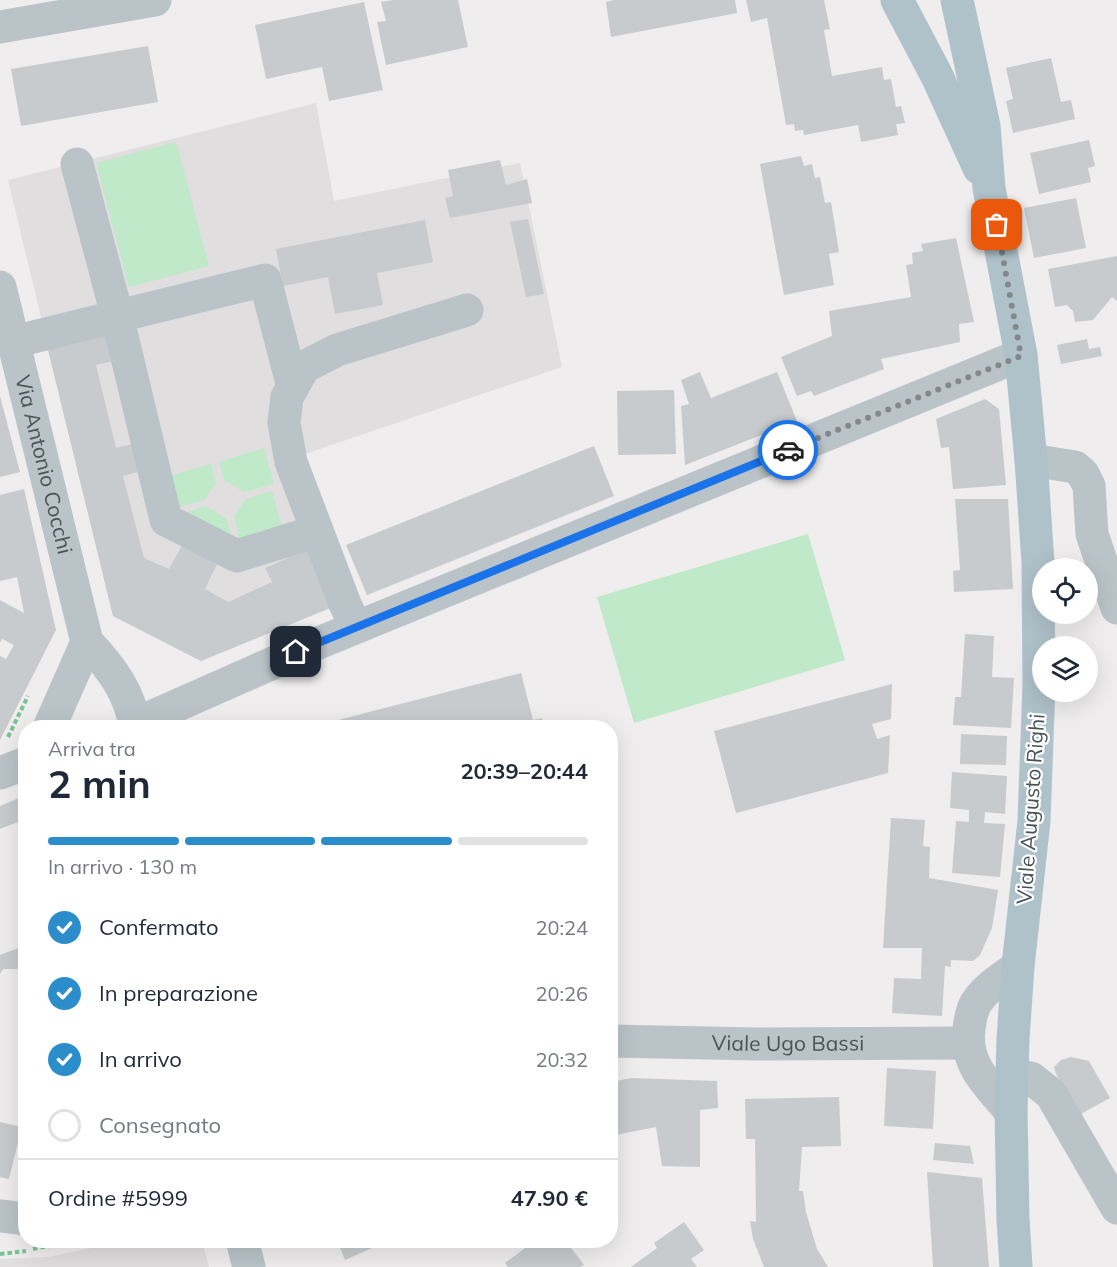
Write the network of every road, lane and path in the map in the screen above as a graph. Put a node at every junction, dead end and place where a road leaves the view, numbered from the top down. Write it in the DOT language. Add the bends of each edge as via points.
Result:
graph roads {
  1 [pos="155,0"];
  2 [pos="897,0"];
  3 [pos="957,0"];
  4 [pos="0,27"];
  5 [pos="77,164"];
  6 [pos="989,188"];
  7 [pos="0,286"];
  8 [pos="467,310"];
  9 [pos="117,315"];
  10 [pos="13,342"];
  11 [pos="1021,356"];
  12 [pos="293,387"];
  13 [pos="1032,460"];
  14 [pos="317,531"];
  15 [pos="1117,608"];
  16 [pos="356,627"];
  17 [pos="87,642"];
  18 [pos="53,720"];
  19 [pos="133,720"];
  20 [pos="147,720"];
  21 [pos="18,766"];
  22 [pos="0,773"];
  23 [pos="1018,966"];
  24 [pos="618,1041"];
  25 [pos="968,1043"];
  26 [pos="1012,1075"];
  27 [pos="1011,1112"];
  28 [pos="1117,1208"];
  29 [pos="0,1216"];
  30 [pos="18,1218"];
  31 [pos="34,1248"];
  32 [pos="244,1248"];
  33 [pos="0,1254"];
  34 [pos="249,1267"];
  35 [pos="1016,1267"];
  1 -- 4 [label="street"];
  2 -- 6 [label="main road, Viale Augusto Righi"];
  3 -- 6 [label="main road, Viale Augusto Righi" via="984,126"];
  5 -- 9 [label="street"];
  6 -- 11 [label="main road, Viale Augusto Righi"];
  7 -- 10 [label="street, Via Antonio Cocchi"];
  8 -- 12 [label="street" via="337,350 304,367"];
  9 -- 10 [label="street"];
  9 -- 12 [label="street" via="265,280"];
  9 -- 14 [label="street" via="166,520 237,556"];
  10 -- 17 [label="street, Via Antonio Cocchi"];
  11 -- 13 [label="main road, Viale Augusto Righi"];
  11 -- 16 [label="street"];
  12 -- 14 [label="street" via="286,398 284,423 291,462"];
  13 -- 15 [label="street" via="1075,467 1083,474 1089,486 1092,534"];
  13 -- 23 [label="main road, Viale Augusto Righi" via="1040,615 1038,743 1032,845"];
  14 -- 16 [label="street"];
  16 -- 20 [label="street"];
  17 -- 18 [label="street"];
  17 -- 19 [label="street" via="121,685"];
  21 -- 22 [label="street"];
  23 -- 25 [label="street" via="976,1003"];
  23 -- 26 [label="main road, Viale Augusto Righi"];
  24 -- 25 [label="street, Viale Ugo Bassi"];
  25 -- 27 [label="street" via="974,1068"];
  26 -- 27 [label="main road, Viale Augusto Righi"];
  26 -- 28 [label="street" via="1031,1078 1051,1094"];
  27 -- 35 [label="main road, Viale Augusto Righi"];
  29 -- 30 [label="street"];
  31 -- 33 [label="path"];
  32 -- 34 [label="street"];
}
